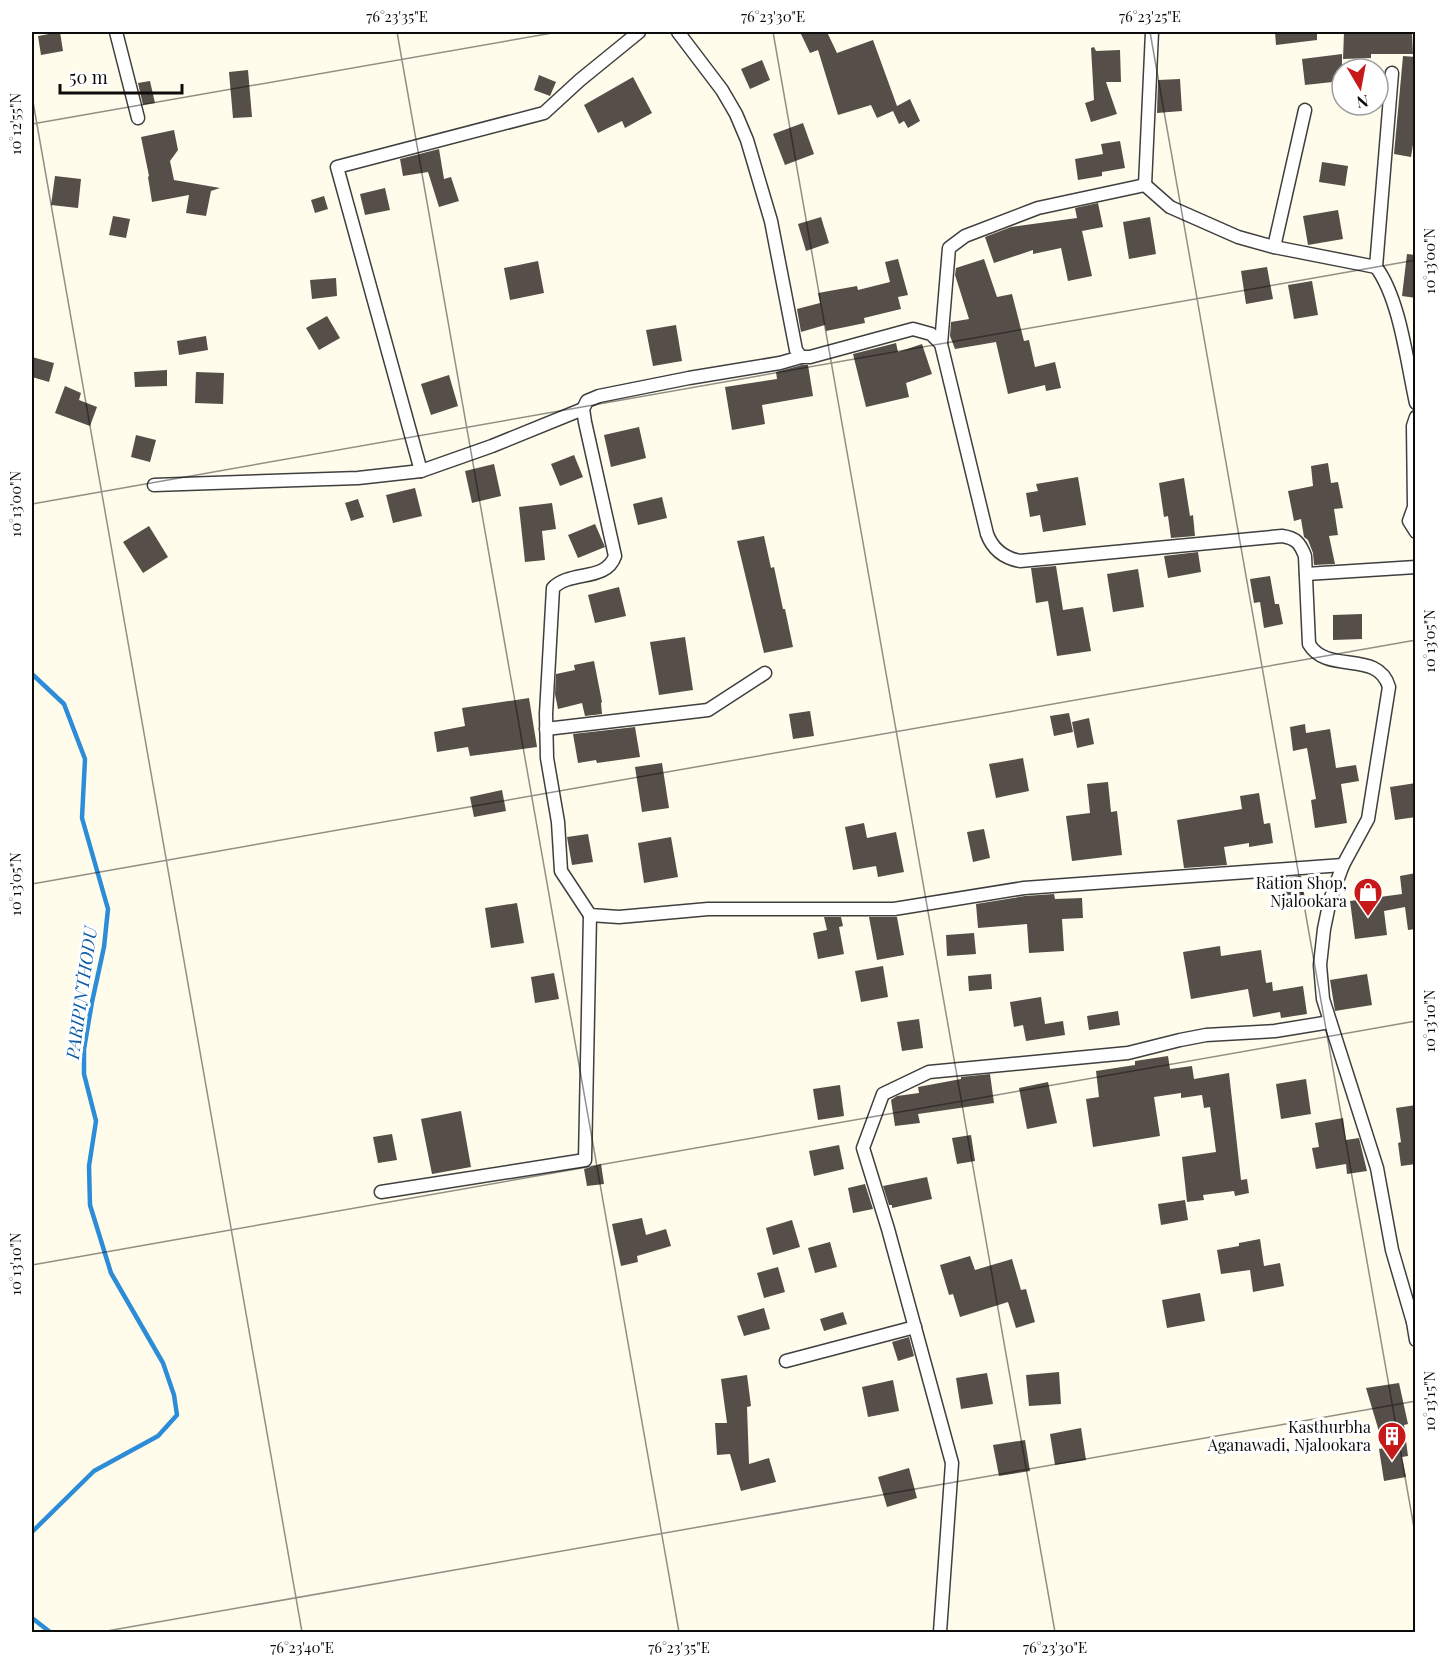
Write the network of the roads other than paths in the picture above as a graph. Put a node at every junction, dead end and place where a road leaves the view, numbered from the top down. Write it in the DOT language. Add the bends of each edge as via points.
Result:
graph roads {
  1 [pos="116,32"];
  2 [pos="639,32"];
  3 [pos="678,32"];
  4 [pos="1152,32"];
  5 [pos="1392,73"];
  6 [pos="1305,110"];
  7 [pos="138,118"];
  8 [pos="1144,184"];
  9 [pos="1274,247"];
  10 [pos="1376,267"];
  11 [pos="941,344"];
  12 [pos="801,357"];
  13 [pos="1416,403"];
  14 [pos="584,409"];
  15 [pos="1416,417"];
  16 [pos="421,471"];
  17 [pos="154,485"];
  18 [pos="1416,532"];
  19 [pos="1416,567"];
  20 [pos="1306,574"];
  21 [pos="765,673"];
  22 [pos="546,729"];
  23 [pos="1343,865"];
  24 [pos="590,915"];
  25 [pos="1330,1022"];
  26 [pos="381,1192"];
  27 [pos="1414,1322"];
  28 [pos="915,1327"];
  29 [pos="1416,1340"];
  30 [pos="786,1360"];
  31 [pos="940,1632"];
  1 -- 7 [label="street"];
  2 -- 16 [label="street" via="544,112 337,167"];
  3 -- 12 [label="street" via="722,90 747,140 771,221 796,350"];
  4 -- 8 [label="street"];
  5 -- 10 [label="street"];
  6 -- 9 [label="street"];
  8 -- 9 [label="street" via="1170,207 1238,237"];
  8 -- 11 [label="street" via="1038,208 965,236 949,248"];
  9 -- 10 [label="street"];
  10 -- 13 [label="street" via="1385,279 1400,328"];
  11 -- 12 [label="street" via="931,334 913,329"];
  11 -- 20 [label="street" via="987,534 990,543 1003,555 1020,561 1282,536 1301,544"];
  12 -- 14 [label="street" via="598,396 587,401"];
  14 -- 16 [label="street"];
  14 -- 22 [label="street" via="615,556 606,569 566,579 553,588"];
  15 -- 18 [label="street" via="1414,507 1409,521"];
  16 -- 17 [label="street" via="358,478"];
  19 -- 20 [label="street"];
  20 -- 23 [label="street" via="1309,644 1313,652 1377,668 1386,676 1389,687 1368,819"];
  21 -- 22 [label="street" via="708,710"];
  22 -- 24 [label="street" via="561,871"];
  23 -- 24 [label="street" via="1024,888 894,909 708,909 619,917"];
  23 -- 25 [label="street" via="1330,900 1320,964"];
  24 -- 26 [label="street" via="585,1160"];
  25 -- 27 [label="street" via="1377,1168 1392,1250"];
  25 -- 28 [label="street" via="1189,1038 1128,1053 929,1072 883,1094 863,1148"];
  27 -- 29 [label="street"];
  28 -- 30 [label="street"];
  28 -- 31 [label="street" via="952,1463"];
}
